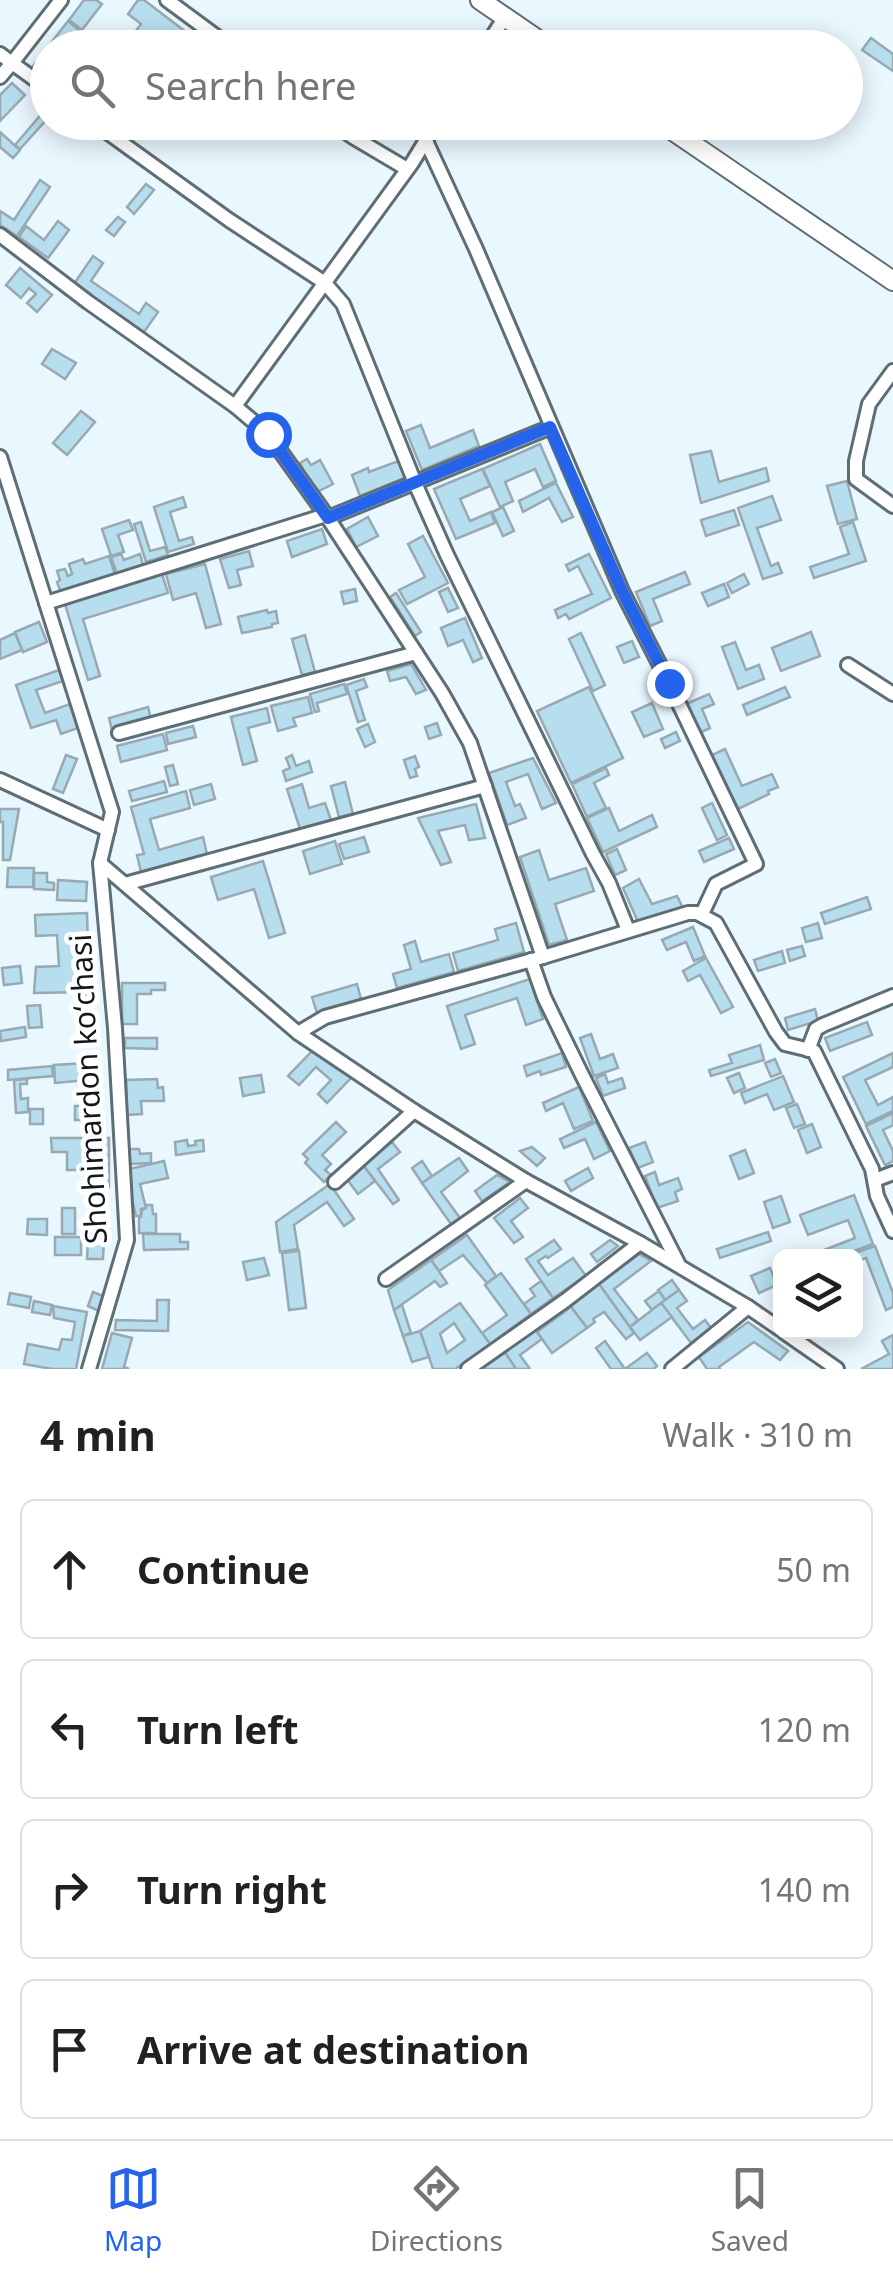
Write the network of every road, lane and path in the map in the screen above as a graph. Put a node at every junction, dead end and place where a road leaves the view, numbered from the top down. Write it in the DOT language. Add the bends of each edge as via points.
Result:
graph roads {
  1 [pos="61,0"];
  2 [pos="167,0"];
  3 [pos="480,0"];
  4 [pos="505,16"];
  5 [pos="33,30"];
  6 [pos="208,30"];
  7 [pos="496,30"];
  8 [pos="525,30"];
  9 [pos="30,33"];
  10 [pos="6,59"];
  11 [pos="30,76"];
  12 [pos="0,77"];
  13 [pos="118,140"];
  14 [pos="356,140"];
  15 [pos="686,140"];
  16 [pos="426,141"];
  17 [pos="407,169"];
  18 [pos="0,234"];
  19 [pos="326,282"];
  20 [pos="893,282"];
  21 [pos="893,371"];
  22 [pos="235,406"];
  23 [pos="550,427"];
  24 [pos="0,457"];
  25 [pos="415,483"];
  26 [pos="893,506"];
  27 [pos="327,516"];
  28 [pos="46,602"];
  29 [pos="416,653"];
  30 [pos="848,664"];
  31 [pos="893,694"];
  32 [pos="119,734"];
  33 [pos="0,780"];
  34 [pos="485,786"];
  35 [pos="108,830"];
  36 [pos="100,863"];
  37 [pos="125,884"];
  38 [pos="702,914"];
  39 [pos="628,930"];
  40 [pos="537,958"];
  41 [pos="893,996"];
  42 [pos="298,1033"];
  43 [pos="808,1050"];
  44 [pos="414,1111"];
  45 [pos="893,1173"];
  46 [pos="874,1180"];
  47 [pos="526,1181"];
  48 [pos="335,1182"];
  49 [pos="893,1231"];
  50 [pos="640,1243"];
  51 [pos="680,1267"];
  52 [pos="386,1279"];
  53 [pos="748,1307"];
  54 [pos="773,1324"];
  55 [pos="795,1339"];
  56 [pos="90,1369"];
  57 [pos="468,1369"];
  58 [pos="672,1369"];
  59 [pos="837,1369"];
  1 -- 5 [label="street"];
  2 -- 6 [label="street"];
  3 -- 4 [label="main road"];
  4 -- 7 [label="street"];
  4 -- 8 [label="main road"];
  9 -- 10 [label="street"];
  10 -- 11 [label="street"];
  10 -- 12 [label="street"];
  13 -- 19 [label="street"];
  14 -- 17 [label="street"];
  15 -- 20 [label="main road"];
  16 -- 17 [label="street"];
  16 -- 23 [label="street"];
  17 -- 19 [label="street"];
  18 -- 22 [label="street"];
  19 -- 22 [label="street"];
  19 -- 25 [label="street" via="343,304"];
  21 -- 26 [label="street" via="869,404 856,479"];
  22 -- 27 [label="street" via="268,434"];
  23 -- 25 [label="street"];
  23 -- 38 [label="street" via="756,864 716,884"];
  24 -- 28 [label="street"];
  25 -- 27 [label="street"];
  25 -- 39 [label="street"];
  27 -- 28 [label="street"];
  27 -- 29 [label="street"];
  28 -- 35 [label="street" via="112,812"];
  29 -- 32 [label="street"];
  29 -- 34 [label="street" via="470,744"];
  30 -- 31 [label="street"];
  33 -- 35 [label="street"];
  34 -- 37 [label="street"];
  34 -- 40 [label="street"];
  35 -- 36 [label="street, Shohimardon koʻchasi"];
  36 -- 37 [label="street"];
  36 -- 56 [label="street, Shohimardon koʻchasi" via="127,1240"];
  37 -- 42 [label="street"];
  38 -- 39 [label="street"];
  38 -- 43 [label="street" via="716,924 785,1044"];
  39 -- 40 [label="street"];
  40 -- 42 [label="street" via="324,1018"];
  40 -- 51 [label="street" via="544,997"];
  41 -- 43 [label="street" via="822,1025"];
  42 -- 44 [label="street"];
  43 -- 46 [label="street"];
  44 -- 47 [label="street"];
  44 -- 48 [label="street"];
  45 -- 46 [label="street"];
  46 -- 49 [label="street"];
  47 -- 50 [label="street"];
  47 -- 52 [label="street"];
  50 -- 51 [label="street"];
  50 -- 57 [label="street"];
  51 -- 53 [label="street"];
  53 -- 54 [label="street"];
  53 -- 58 [label="street"];
  55 -- 59 [label="street"];
}
